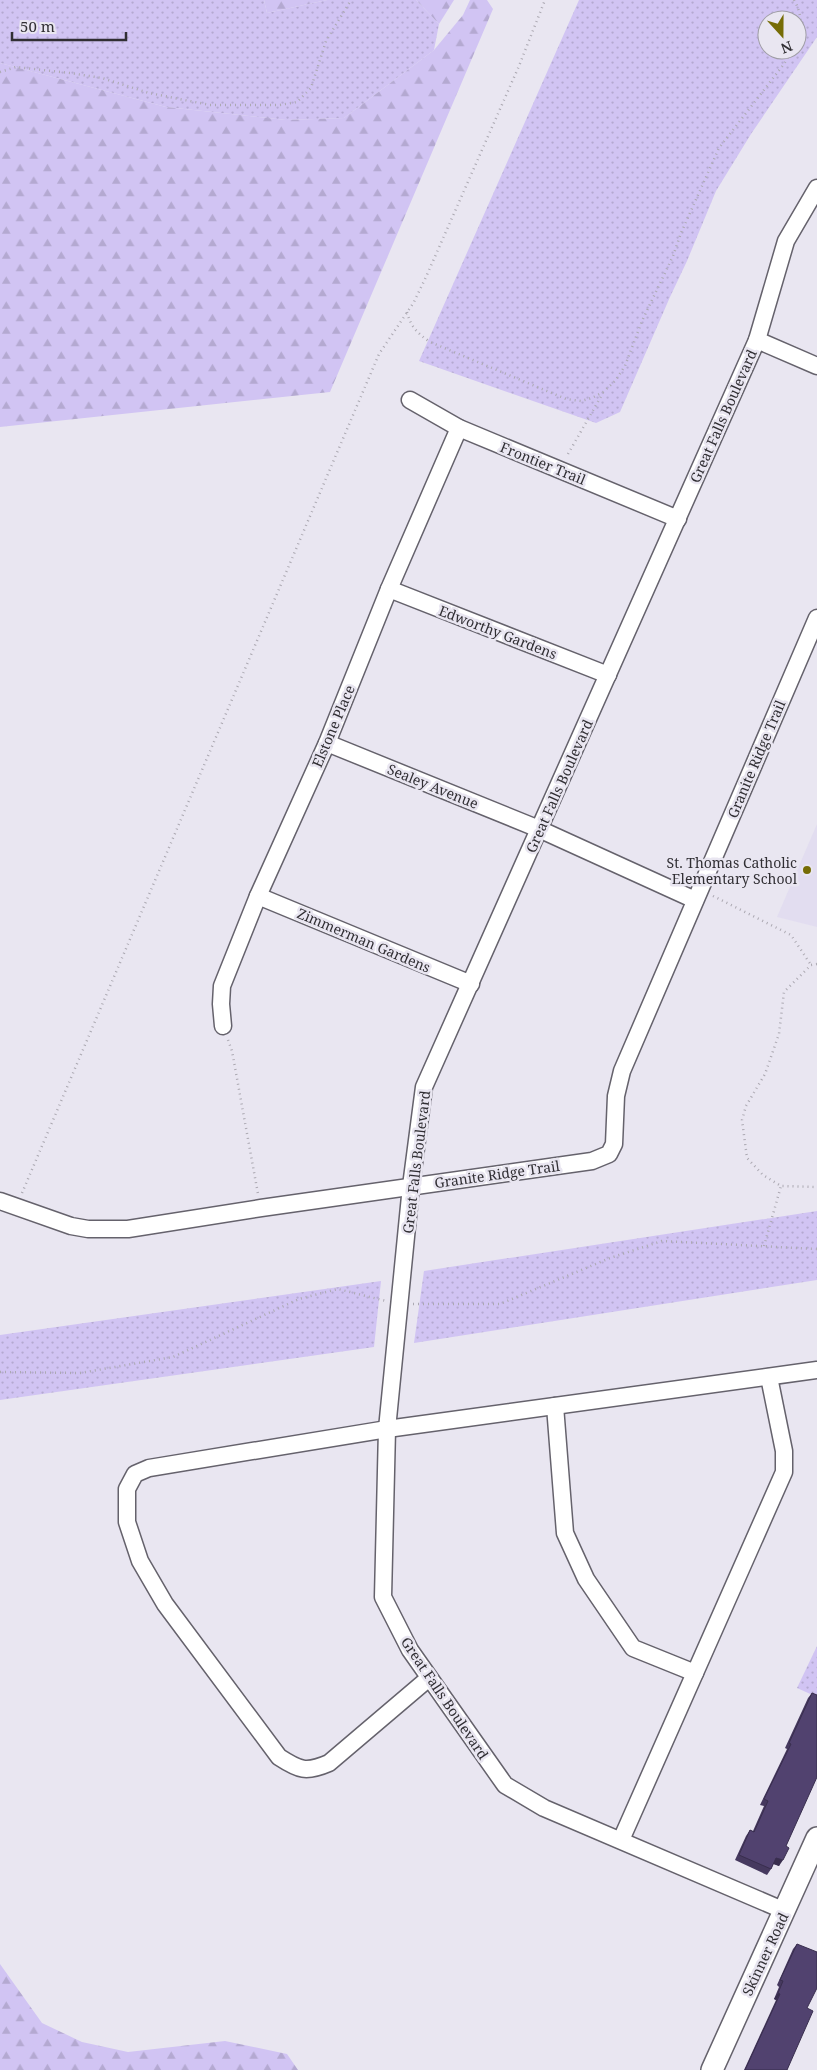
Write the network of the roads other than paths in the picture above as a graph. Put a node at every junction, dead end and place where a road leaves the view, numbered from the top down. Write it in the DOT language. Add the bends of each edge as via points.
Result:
graph roads {
  1 [pos="817,188"];
  2 [pos="757,340"];
  3 [pos="817,366"];
  4 [pos="410,400"];
  5 [pos="459,428"];
  6 [pos="678,518"];
  7 [pos="389,589"];
  8 [pos="817,618"];
  9 [pos="608,675"];
  10 [pos="327,743"];
  11 [pos="539,830"];
  12 [pos="698,895"];
  13 [pos="258,896"];
  14 [pos="470,984"];
  15 [pos="223,1026"];
  16 [pos="410,1186"];
  17 [pos="0,1201"];
  18 [pos="817,1370"];
  19 [pos="769,1377"];
  20 [pos="555,1406"];
  21 [pos="388,1429"];
  22 [pos="695,1673"];
  23 [pos="429,1678"];
  24 [pos="817,1838"];
  25 [pos="621,1840"];
  26 [pos="785,1910"];
  27 [pos="712,2070"];
  1 -- 2 [label="street, Great Falls Boulevard" via="786,241"];
  2 -- 3 [label="street"];
  2 -- 6 [label="street, Great Falls Boulevard"];
  4 -- 5 [label="street, Frontier Trail"];
  5 -- 6 [label="street, Frontier Trail"];
  5 -- 7 [label="street, Elstone Place"];
  6 -- 9 [label="street, Great Falls Boulevard"];
  7 -- 9 [label="street, Edworthy Gardens"];
  7 -- 10 [label="street, Elstone Place"];
  8 -- 12 [label="street, Granite Ridge Trail"];
  9 -- 11 [label="street, Great Falls Boulevard"];
  10 -- 11 [label="street, Sealey Avenue"];
  10 -- 13 [label="street, Elstone Place"];
  11 -- 12 [label="street"];
  11 -- 14 [label="street, Great Falls Boulevard"];
  12 -- 16 [label="street, Granite Ridge Trail" via="622,1070 616,1096 614,1144 609,1154 592,1161"];
  13 -- 14 [label="street, Zimmerman Gardens"];
  13 -- 15 [label="street, Elstone Place" via="222,986"];
  14 -- 16 [label="street, Great Falls Boulevard" via="424,1087"];
  16 -- 17 [label="street, Granite Ridge Trail" via="128,1229 71,1226"];
  16 -- 21 [label="street, Great Falls Boulevard"];
  18 -- 19 [label="street"];
  19 -- 20 [label="street"];
  19 -- 22 [label="street" via="784,1451 784,1472"];
  20 -- 21 [label="street"];
  20 -- 22 [label="street" via="565,1533 586,1580 633,1648"];
  21 -- 23 [label="street, Great Falls Boulevard" via="383,1597 410,1650"];
  21 -- 23 [label="street" via="149,1468 135,1474 127,1490 127,1522 140,1561 165,1604 279,1757 296,1767 314,1770 329,1763"];
  22 -- 25 [label="street"];
  23 -- 25 [label="street, Great Falls Boulevard" via="505,1785 544,1808"];
  24 -- 26 [label="street, Skinner Road"];
  25 -- 26 [label="street, Great Falls Boulevard"];
  26 -- 27 [label="street, Skinner Road"];
}
